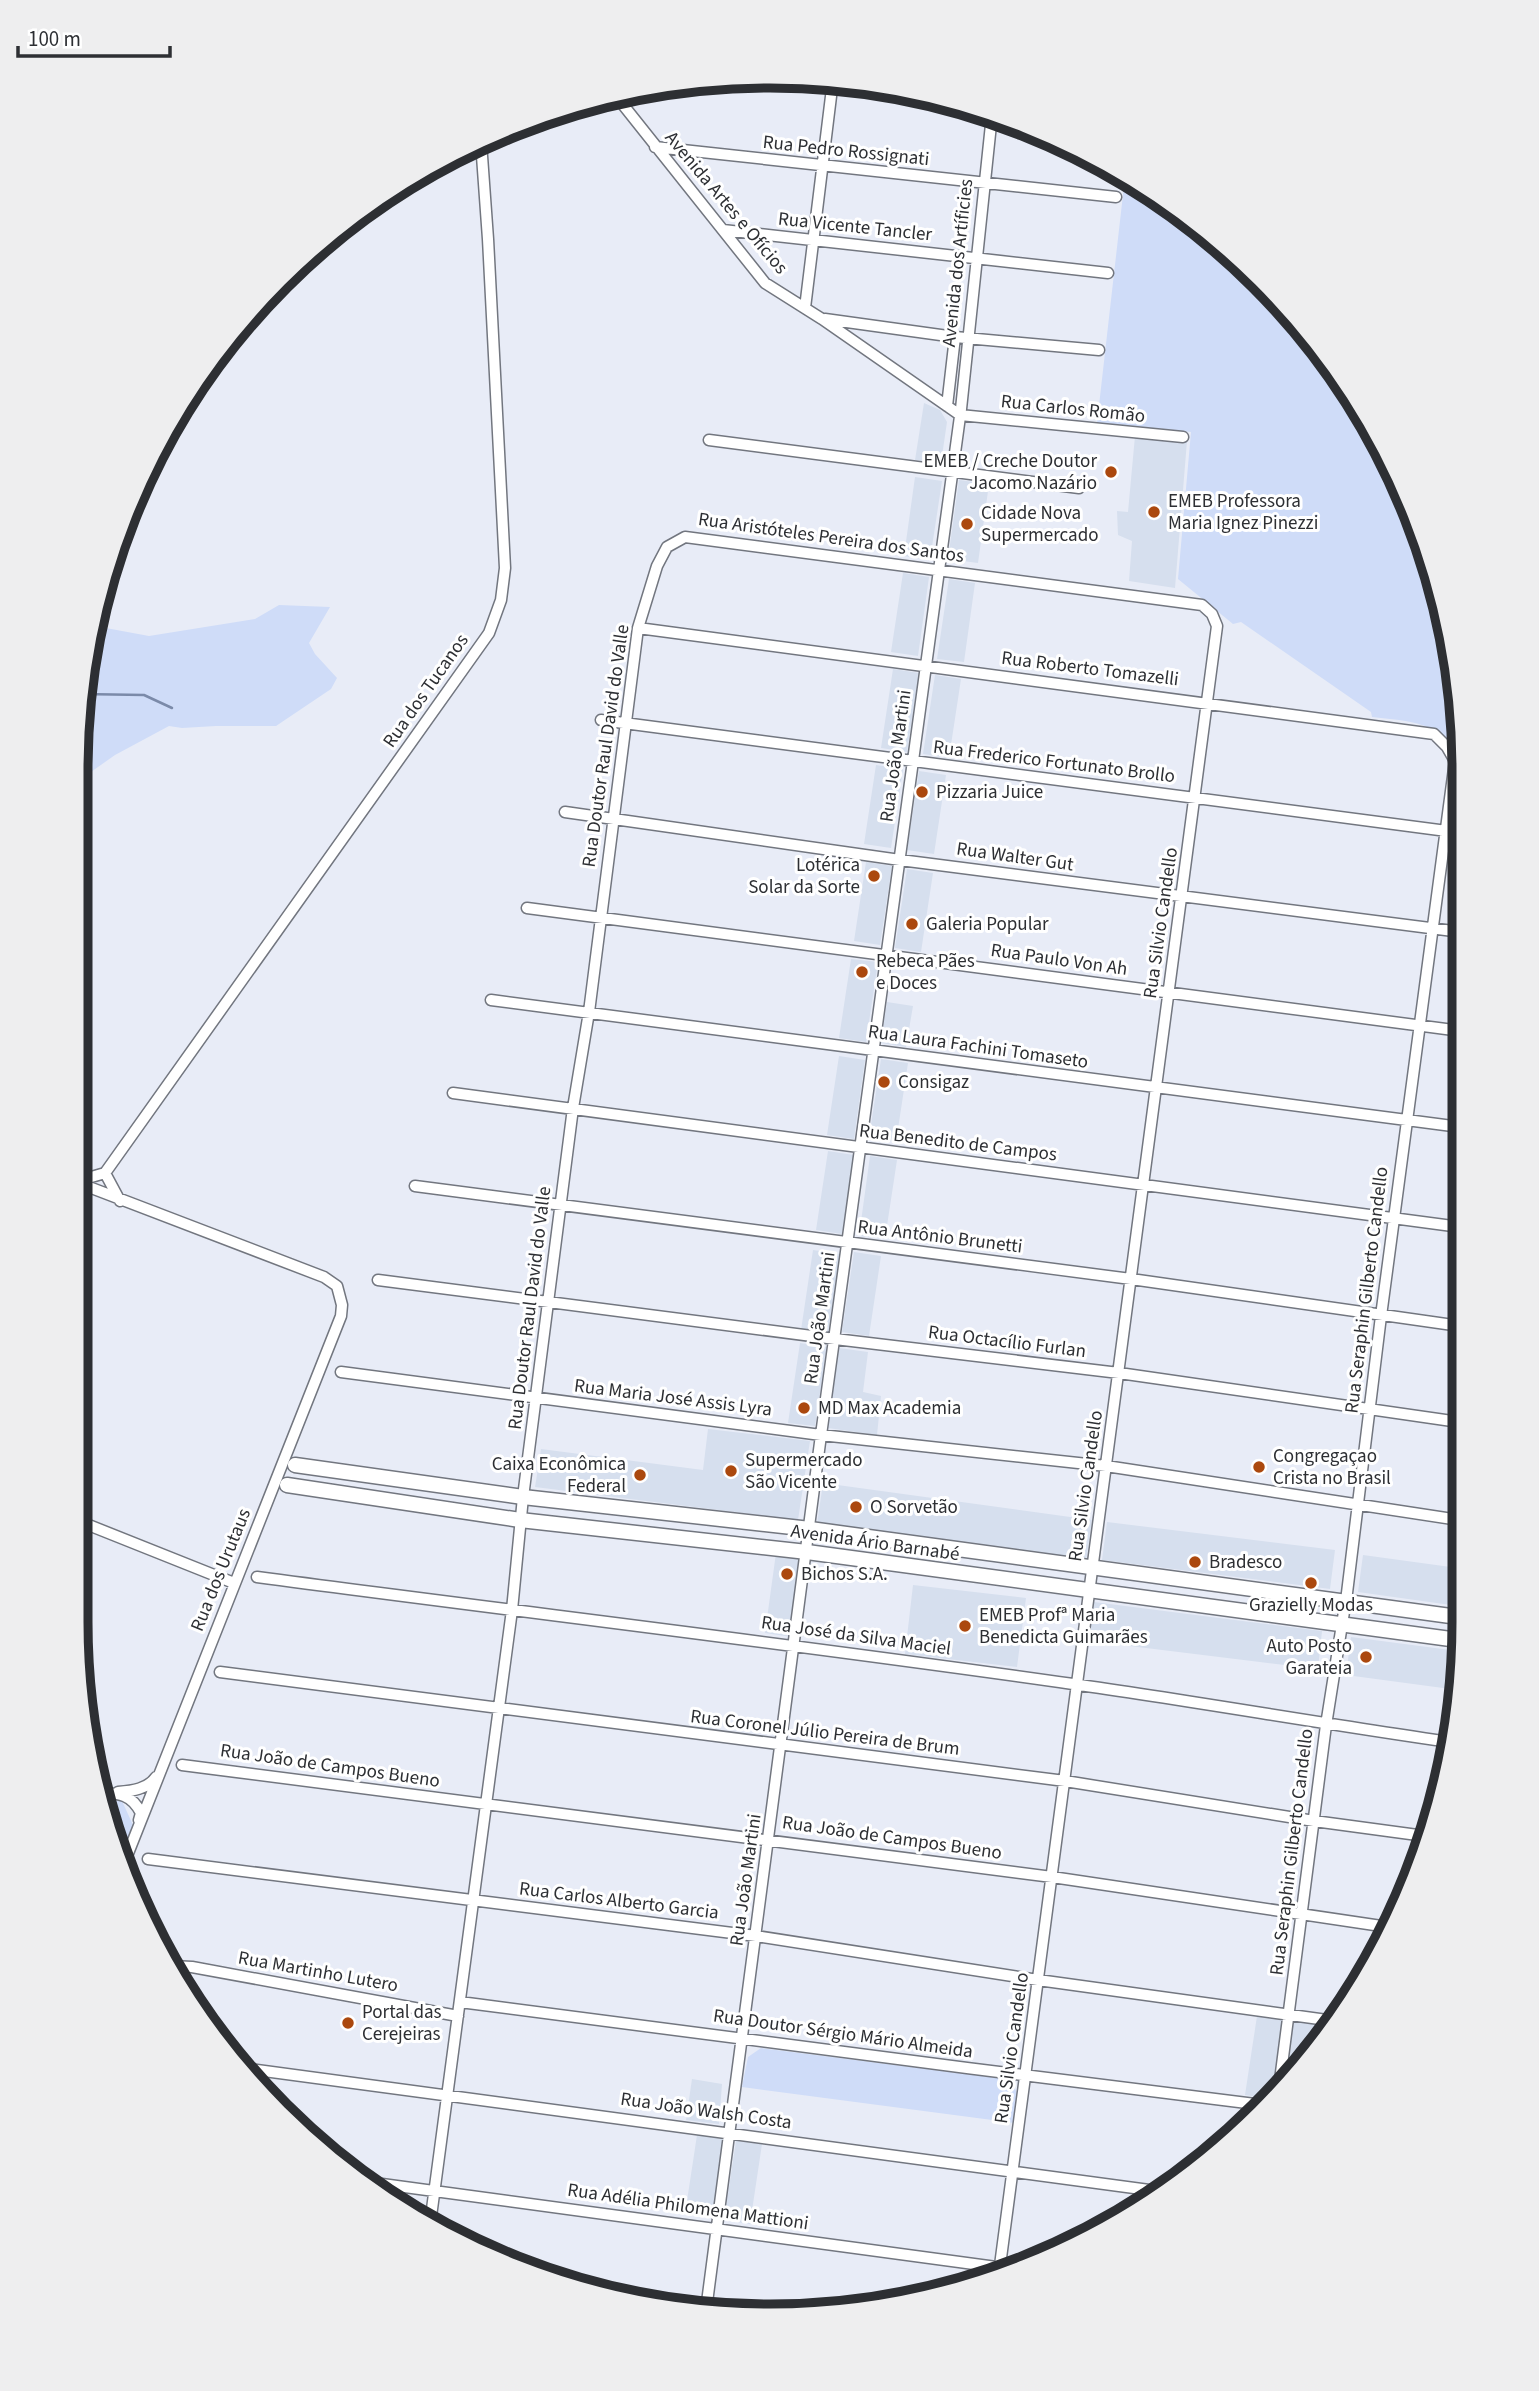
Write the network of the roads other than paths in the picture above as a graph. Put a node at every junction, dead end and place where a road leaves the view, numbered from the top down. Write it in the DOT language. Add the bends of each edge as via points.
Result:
graph roads {
  1 [pos="831,91"];
  2 [pos="622,104"];
  3 [pos="991,125"];
  4 [pos="656,147"];
  5 [pos="482,152"];
  6 [pos="823,167"];
  7 [pos="984,183"];
  8 [pos="1116,197"];
  9 [pos="723,230"];
  10 [pos="813,241"];
  11 [pos="976,258"];
  12 [pos="1108,272"];
  13 [pos="805,308"];
  14 [pos="822,319"];
  15 [pos="961,337"];
  16 [pos="1099,350"];
  17 [pos="947,406"];
  18 [pos="960,415"];
  19 [pos="1183,437"];
  20 [pos="709,440"];
  21 [pos="951,472"];
  22 [pos="1079,488"];
  23 [pos="685,537"];
  24 [pos="939,570"];
  25 [pos="638,628"];
  26 [pos="925,666"];
  27 [pos="1209,702"];
  28 [pos="601,720"];
  29 [pos="627,724"];
  30 [pos="1451,755"];
  31 [pos="913,761"];
  32 [pos="1452,787"];
  33 [pos="1195,799"];
  34 [pos="565,812"];
  35 [pos="614,818"];
  36 [pos="1447,830"];
  37 [pos="1452,831"];
  38 [pos="900,860"];
  39 [pos="1182,897"];
  40 [pos="527,908"];
  41 [pos="600,915"];
  42 [pos="1433,929"];
  43 [pos="1452,931"];
  44 [pos="887,954"];
  45 [pos="1169,992"];
  46 [pos="491,1000"];
  47 [pos="589,1012"];
  48 [pos="1420,1026"];
  49 [pos="1452,1030"];
  50 [pos="874,1051"];
  51 [pos="1157,1088"];
  52 [pos="453,1093"];
  53 [pos="573,1108"];
  54 [pos="1407,1121"];
  55 [pos="1452,1126"];
  56 [pos="862,1149"];
  57 [pos="105,1173"];
  58 [pos="88,1179"];
  59 [pos="88,1185"];
  60 [pos="1144,1185"];
  61 [pos="415,1186"];
  62 [pos="120,1201"];
  63 [pos="561,1205"];
  64 [pos="1394,1219"];
  65 [pos="1452,1226"];
  66 [pos="847,1243"];
  67 [pos="1131,1279"];
  68 [pos="378,1280"];
  69 [pos="549,1301"];
  70 [pos="1381,1316"];
  71 [pos="1452,1325"];
  72 [pos="835,1339"];
  73 [pos="341,1372"];
  74 [pos="1119,1373"];
  75 [pos="537,1398"];
  76 [pos="1369,1410"];
  77 [pos="1452,1421"];
  78 [pos="821,1435"];
  79 [pos="295,1465"];
  80 [pos="1106,1466"];
  81 [pos="341,1471"];
  82 [pos="287,1486"];
  83 [pos="337,1491"];
  84 [pos="523,1497"];
  85 [pos="1356,1506"];
  86 [pos="1452,1519"];
  87 [pos="520,1520"];
  88 [pos="88,1525"];
  89 [pos="810,1529"];
  90 [pos="807,1552"];
  91 [pos="1093,1567"];
  92 [pos="257,1577"];
  93 [pos="234,1583"];
  94 [pos="1090,1592"];
  95 [pos="1346,1600"];
  96 [pos="512,1610"];
  97 [pos="1452,1616"];
  98 [pos="1342,1623"];
  99 [pos="1451,1639"];
  100 [pos="795,1645"];
  101 [pos="220,1672"];
  102 [pos="1077,1685"];
  103 [pos="499,1708"];
  104 [pos="1326,1725"];
  105 [pos="1441,1741"];
  106 [pos="781,1746"];
  107 [pos="182,1765"];
  108 [pos="160,1770"];
  109 [pos="1065,1782"];
  110 [pos="118,1792"];
  111 [pos="110,1793"];
  112 [pos="486,1805"];
  113 [pos="1314,1821"];
  114 [pos="138,1824"];
  115 [pos="1417,1835"];
  116 [pos="769,1839"];
  117 [pos="128,1851"];
  118 [pos="148,1859"];
  119 [pos="1052,1877"];
  120 [pos="473,1901"];
  121 [pos="1303,1914"];
  122 [pos="1380,1926"];
  123 [pos="756,1936"];
  124 [pos="182,1967"];
  125 [pos="1038,1980"];
  126 [pos="460,2002"];
  127 [pos="458,2015"];
  128 [pos="1289,2015"];
  129 [pos="1323,2020"];
  130 [pos="743,2037"];
  131 [pos="256,2070"];
  132 [pos="1281,2072"];
  133 [pos="1025,2077"];
  134 [pos="447,2095"];
  135 [pos="1252,2104"];
  136 [pos="730,2132"];
  137 [pos="1013,2170"];
  138 [pos="383,2183"];
  139 [pos="1147,2190"];
  140 [pos="435,2191"];
  141 [pos="432,2214"];
  142 [pos="717,2228"];
  143 [pos="1004,2262"];
  144 [pos="987,2268"];
  145 [pos="707,2300"];
  1 -- 6 [label="street"];
  2 -- 4 [label="street, Avenida Artes e Ofícios"];
  3 -- 7 [label="street, Avenida dos Artíficies"];
  4 -- 6 [label="street, Rua Pedro Rossignati"];
  4 -- 9 [label="street, Avenida Artes e Ofícios"];
  5 -- 57 [label="street, Rua dos Tucanos" via="505,568 501,600 489,633"];
  6 -- 7 [label="street, Rua Pedro Rossignati"];
  6 -- 10 [label="street"];
  7 -- 8 [label="street, Rua Pedro Rossignati"];
  7 -- 11 [label="street, Avenida dos Artíficies"];
  9 -- 10 [label="street, Rua Vicente Tancler"];
  9 -- 13 [label="street, Avenida Artes e Ofícios" via="765,283"];
  10 -- 11 [label="street, Rua Vicente Tancler"];
  10 -- 13 [label="street"];
  11 -- 12 [label="street, Rua Vicente Tancler"];
  11 -- 15 [label="street, Avenida dos Artíficies"];
  13 -- 14 [label="street, Avenida Artes e Ofícios"];
  14 -- 15 [label="street"];
  14 -- 17 [label="street, Avenida Artes e Ofícios"];
  15 -- 16 [label="street"];
  15 -- 17 [label="street"];
  15 -- 18 [label="street, Avenida dos Artíficies"];
  17 -- 18 [label="street, Avenida Artes e Ofícios"];
  18 -- 19 [label="street, Rua Carlos Romão"];
  18 -- 21 [label="street, Rua João Martini"];
  20 -- 21 [label="street"];
  21 -- 22 [label="street"];
  21 -- 24 [label="street, Rua João Martini"];
  23 -- 24 [label="street, Rua Aristóteles Pereira dos Santos"];
  23 -- 25 [label="street, Rua Doutor Raul David do Valle" via="667,547 657,566"];
  24 -- 26 [label="street, Rua João Martini"];
  24 -- 27 [label="street, Rua Aristóteles Pereira dos Santos" via="1202,605 1217,626"];
  25 -- 26 [label="street, Rua Roberto Tomazelli"];
  25 -- 29 [label="street, Rua Doutor Raul David do Valle"];
  26 -- 27 [label="street, Rua Roberto Tomazelli"];
  26 -- 31 [label="street, Rua João Martini"];
  27 -- 30 [label="street, Rua Roberto Tomazelli" via="1434,734"];
  27 -- 33 [label="street, Rua Silvio Candello"];
  28 -- 29 [label="street, Rua Frederico Fortunato Brollo"];
  29 -- 31 [label="street, Rua Frederico Fortunato Brollo"];
  29 -- 35 [label="street, Rua Doutor Raul David do Valle"];
  31 -- 33 [label="street, Rua Frederico Fortunato Brollo"];
  31 -- 38 [label="street, Rua João Martini"];
  32 -- 36 [label="street, Rua Roberto Tomazelli"];
  33 -- 36 [label="street, Rua Frederico Fortunato Brollo"];
  33 -- 39 [label="street, Rua Silvio Candello"];
  34 -- 35 [label="street, Rua Walter Gut"];
  35 -- 38 [label="street, Rua Walter Gut"];
  35 -- 41 [label="street, Rua Doutor Raul David do Valle"];
  36 -- 37 [label="street, Rua Frederico Fortunato Brollo"];
  36 -- 42 [label="street, Rua Seraphin Gilberto Candello"];
  38 -- 39 [label="street, Rua Walter Gut"];
  38 -- 44 [label="street, Rua João Martini"];
  39 -- 42 [label="street, Rua Walter Gut"];
  39 -- 45 [label="street, Rua Silvio Candello"];
  40 -- 41 [label="street, Rua Paulo Von Ah"];
  41 -- 44 [label="street, Rua Paulo Von Ah"];
  41 -- 47 [label="street, Rua Doutor Raul David do Valle"];
  42 -- 43 [label="street, Rua Walter Gut"];
  42 -- 48 [label="street, Rua Seraphin Gilberto Candello"];
  44 -- 45 [label="street, Rua Paulo Von Ah"];
  44 -- 50 [label="street, Rua João Martini"];
  45 -- 48 [label="street, Rua Paulo Von Ah"];
  45 -- 51 [label="street, Rua Silvio Candello"];
  46 -- 47 [label="street, Rua Laura Fachini Tomaseto"];
  47 -- 50 [label="street, Rua Laura Fachini Tomaseto"];
  47 -- 53 [label="street, Rua Doutor Raul David do Valle"];
  48 -- 49 [label="street, Rua Paulo Von Ah"];
  48 -- 54 [label="street, Rua Seraphin Gilberto Candello"];
  50 -- 51 [label="street, Rua Laura Fachini Tomaseto"];
  50 -- 56 [label="street, Rua João Martini"];
  51 -- 54 [label="street, Rua Laura Fachini Tomaseto"];
  51 -- 60 [label="street, Rua Silvio Candello"];
  52 -- 53 [label="street, Rua Benedito de Campos"];
  53 -- 56 [label="street, Rua Benedito de Campos"];
  53 -- 63 [label="street, Rua Doutor Raul David do Valle"];
  54 -- 55 [label="street, Rua Laura Fachini Tomaseto"];
  54 -- 64 [label="street, Rua Seraphin Gilberto Candello"];
  56 -- 60 [label="street, Rua Benedito de Campos"];
  56 -- 66 [label="street, Rua João Martini"];
  57 -- 58 [label="street"];
  57 -- 62 [label="street"];
  59 -- 62 [label="street"];
  60 -- 64 [label="street, Rua Benedito de Campos"];
  60 -- 67 [label="street, Rua Silvio Candello"];
  61 -- 63 [label="street, Rua Antônio Brunetti"];
  62 -- 93 [label="street, Rua dos Urutaus" via="324,1277 337,1286 341,1316"];
  63 -- 66 [label="street, Rua Antônio Brunetti"];
  63 -- 69 [label="street, Rua Doutor Raul David do Valle"];
  64 -- 65 [label="street, Rua Benedito de Campos"];
  64 -- 70 [label="street, Rua Seraphin Gilberto Candello"];
  66 -- 67 [label="street, Rua Antônio Brunetti"];
  66 -- 72 [label="street, Rua João Martini"];
  67 -- 70 [label="street, Rua Antônio Brunetti"];
  67 -- 74 [label="street, Rua Silvio Candello"];
  68 -- 69 [label="street, Rua Octacílio Furlan"];
  69 -- 72 [label="street, Rua Octacílio Furlan"];
  69 -- 75 [label="street, Rua Doutor Raul David do Valle"];
  70 -- 71 [label="street, Rua Antônio Brunetti"];
  70 -- 76 [label="street, Rua Seraphin Gilberto Candello"];
  72 -- 74 [label="street, Rua Octacílio Furlan"];
  72 -- 78 [label="street, Rua João Martini"];
  73 -- 75 [label="street, Rua Maria José Assis Lyra"];
  74 -- 76 [label="street, Rua Octacílio Furlan"];
  74 -- 80 [label="street, Rua Silvio Candello"];
  75 -- 78 [label="street, Rua Maria José Assis Lyra"];
  75 -- 84 [label="street, Rua Doutor Raul David do Valle"];
  76 -- 77 [label="street, Rua Octacílio Furlan"];
  76 -- 85 [label="street, Rua Seraphin Gilberto Candello"];
  78 -- 80 [label="street, Rua Maria José Assis Lyra"];
  78 -- 89 [label="street, Rua João Martini"];
  79 -- 81 [label="main road, Avenida Ário Barnabé"];
  80 -- 85 [label="street, Rua Maria José Assis Lyra"];
  80 -- 91 [label="street, Rua Silvio Candello"];
  81 -- 83 [label="main road" via="331,1479"];
  81 -- 84 [label="main road, Avenida Ário Barnabé"];
  82 -- 83 [label="main road, Avenida Ário Barnabé"];
  83 -- 87 [label="main road, Avenida Ário Barnabé"];
  84 -- 87 [label="street, Rua Doutor Raul David do Valle"];
  84 -- 89 [label="main road, Avenida Ário Barnabé"];
  85 -- 86 [label="street, Rua Maria José Assis Lyra"];
  85 -- 95 [label="street, Rua Seraphin Gilberto Candello"];
  87 -- 90 [label="main road, Avenida Ário Barnabé"];
  87 -- 96 [label="street, Rua Doutor Raul David do Valle"];
  88 -- 93 [label="street"];
  89 -- 90 [label="street, Rua João Martini"];
  89 -- 91 [label="main road, Avenida Ário Barnabé"];
  90 -- 94 [label="main road, Avenida Ário Barnabé"];
  90 -- 100 [label="street, Rua João Martini"];
  91 -- 94 [label="street, Rua Silvio Candello"];
  91 -- 95 [label="main road, Avenida Ário Barnabé"];
  92 -- 96 [label="street, Rua José da Silva Maciel"];
  93 -- 108 [label="street, Rua dos Urutaus"];
  94 -- 98 [label="main road, Avenida Ário Barnabé"];
  94 -- 102 [label="street, Rua Silvio Candello"];
  95 -- 97 [label="main road, Avenida Ário Barnabé"];
  95 -- 98 [label="street, Rua Seraphin Gilberto Candello"];
  96 -- 100 [label="street, Rua José da Silva Maciel"];
  96 -- 103 [label="street, Rua Doutor Raul David do Valle"];
  98 -- 99 [label="main road, Avenida Ário Barnabé"];
  98 -- 104 [label="street, Rua Seraphin Gilberto Candello"];
  100 -- 102 [label="street, Rua José da Silva Maciel"];
  100 -- 106 [label="street, Rua João Martini"];
  101 -- 103 [label="street, Rua Coronel Júlio Pereira de Brum"];
  102 -- 104 [label="street, Rua José da Silva Maciel"];
  102 -- 109 [label="street, Rua Silvio Candello"];
  103 -- 106 [label="street, Rua Coronel Júlio Pereira de Brum"];
  103 -- 112 [label="street, Rua Doutor Raul David do Valle"];
  104 -- 105 [label="street, Rua José da Silva Maciel"];
  104 -- 113 [label="street, Rua Seraphin Gilberto Candello"];
  106 -- 109 [label="street, Rua Coronel Júlio Pereira de Brum"];
  106 -- 116 [label="street, Rua João Martini"];
  107 -- 112 [label="street, Rua João de Campos Bueno"];
  108 -- 110 [label="street" via="152,1783"];
  108 -- 114 [label="street, Rua dos Urutaus"];
  109 -- 113 [label="street, Rua Coronel Júlio Pereira de Brum"];
  109 -- 119 [label="street, Rua Silvio Candello"];
  110 -- 111 [label="street"];
  110 -- 114 [label="street" via="137,1806 141,1813"];
  112 -- 116 [label="street, Rua João de Campos Bueno"];
  112 -- 120 [label="street, Rua Doutor Raul David do Valle"];
  113 -- 115 [label="street, Rua Coronel Júlio Pereira de Brum"];
  113 -- 121 [label="street, Rua Seraphin Gilberto Candello"];
  114 -- 117 [label="street, Rua dos Urutaus"];
  116 -- 119 [label="street, Rua João de Campos Bueno"];
  116 -- 123 [label="street, Rua João Martini"];
  118 -- 120 [label="street, Rua Carlos Alberto Garcia"];
  119 -- 121 [label="street, Rua João de Campos Bueno"];
  119 -- 125 [label="street, Rua Silvio Candello"];
  120 -- 123 [label="street, Rua Carlos Alberto Garcia"];
  120 -- 126 [label="street, Rua Doutor Raul David do Valle"];
  121 -- 122 [label="street, Rua João de Campos Bueno"];
  121 -- 128 [label="street, Rua Seraphin Gilberto Candello"];
  123 -- 125 [label="street, Rua Carlos Alberto Garcia"];
  123 -- 130 [label="street, Rua João Martini"];
  124 -- 127 [label="street, Rua Martinho Lutero"];
  125 -- 128 [label="street, Rua Carlos Alberto Garcia"];
  125 -- 133 [label="street, Rua Silvio Candello"];
  126 -- 127 [label="street, Rua Doutor Raul David do Valle"];
  126 -- 130 [label="street, Rua Doutor Sérgio Mário Almeida"];
  127 -- 134 [label="street, Rua Doutor Raul David do Valle"];
  128 -- 129 [label="street, Rua Carlos Alberto Garcia"];
  128 -- 132 [label="street, Rua Seraphin Gilberto Candello"];
  130 -- 133 [label="street, Rua Doutor Sérgio Mário Almeida"];
  130 -- 136 [label="street, Rua João Martini"];
  131 -- 134 [label="street, Rua João Walsh Costa"];
  133 -- 135 [label="street, Rua Doutor Sérgio Mário Almeida"];
  133 -- 137 [label="street, Rua Silvio Candello"];
  134 -- 136 [label="street, Rua João Walsh Costa"];
  134 -- 140 [label="street, Rua Doutor Raul David do Valle"];
  136 -- 137 [label="street, Rua João Walsh Costa"];
  136 -- 142 [label="street, Rua João Martini"];
  137 -- 139 [label="street, Rua João Walsh Costa"];
  137 -- 143 [label="street, Rua Silvio Candello"];
  138 -- 140 [label="street, Rua Adélia Philomena Mattioni"];
  140 -- 141 [label="street, Rua Doutor Raul David do Valle"];
  140 -- 142 [label="street, Rua Adélia Philomena Mattioni"];
  142 -- 144 [label="street, Rua Adélia Philomena Mattioni"];
  142 -- 145 [label="street, Rua João Martini"];
}
